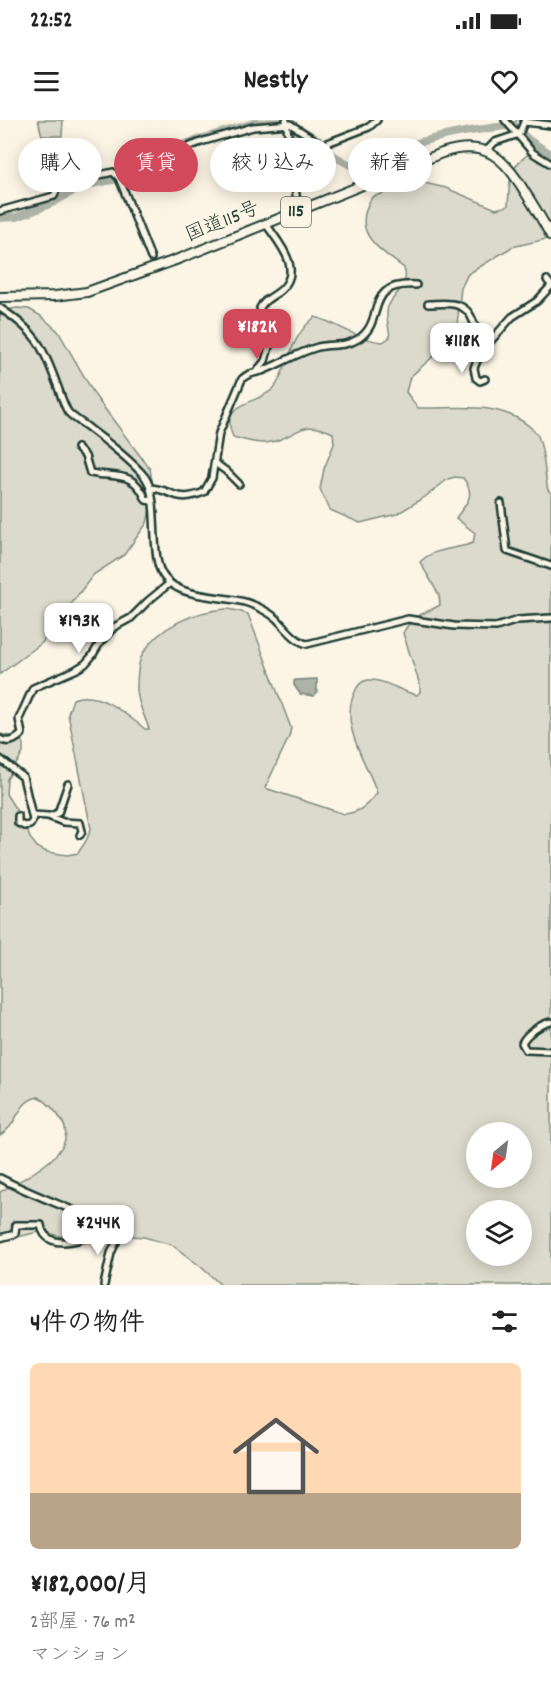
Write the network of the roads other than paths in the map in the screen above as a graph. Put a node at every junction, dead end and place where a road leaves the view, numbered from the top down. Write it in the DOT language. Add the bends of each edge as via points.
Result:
graph roads {
  1 [pos="377,120"];
  2 [pos="505,120"];
  3 [pos="524,121"];
  4 [pos="286,122"];
  5 [pos="551,125"];
  6 [pos="518,134"];
  7 [pos="288,138"];
  8 [pos="313,138"];
  9 [pos="336,139"];
  10 [pos="198,143"];
  11 [pos="486,152"];
  12 [pos="551,164"];
  13 [pos="114,173"];
  14 [pos="125,192"];
  15 [pos="297,192"];
  16 [pos="300,210"];
  17 [pos="0,211"];
  18 [pos="266,224"];
  19 [pos="551,236"];
  20 [pos="151,258"];
  21 [pos="550,284"];
  22 [pos="416,285"];
  23 [pos="0,297"];
  24 [pos="428,304"];
  25 [pos="0,308"];
  26 [pos="484,342"];
  27 [pos="256,372"];
  28 [pos="485,380"];
  29 [pos="77,448"];
  30 [pos="214,463"];
  31 [pos="239,484"];
  32 [pos="150,488"];
  33 [pos="152,501"];
  34 [pos="501,503"];
  35 [pos="551,566"];
  36 [pos="170,583"];
  37 [pos="551,618"];
  38 [pos="0,739"];
  39 [pos="0,759"];
  40 [pos="68,784"];
  41 [pos="33,815"];
  42 [pos="18,816"];
  43 [pos="50,816"];
  44 [pos="80,835"];
  45 [pos="551,1022"];
  46 [pos="551,1052"];
  47 [pos="0,1178"];
  48 [pos="108,1224"];
  49 [pos="0,1238"];
  50 [pos="104,1285"];
  1 -- 9 [label="street"];
  2 -- 6 [label="street"];
  3 -- 5 [label="street"];
  3 -- 6 [label="street"];
  4 -- 7 [label="street"];
  4 -- 8 [label="street"];
  4 -- 10 [label="street"];
  6 -- 11 [label="street" via="495,142"];
  6 -- 12 [label="street" via="533,153"];
  11 -- 16 [label="highway, 国道115号 / 115" via="468,148 447,152"];
  11 -- 19 [label="highway" via="510,168"];
  13 -- 17 [label="street" via="87,178 62,169 56,177 54,196"];
  14 -- 20 [label="street"];
  15 -- 16 [label="street"];
  16 -- 18 [label="highway, 国道115号 / 115"];
  18 -- 23 [label="highway, 国道115号 / 115" via="87,292"];
  18 -- 27 [label="street" via="284,249 289,272 282,288 260,308 268,347 265,361"];
  21 -- 26 [label="street" via="537,301 512,317 491,344"];
  22 -- 27 [label="street" via="400,285 384,293 370,326 358,339 343,346 313,349"];
  24 -- 26 [label="street" via="462,307 472,316"];
  25 -- 32 [label="street" via="36,338 69,413 137,469"];
  26 -- 28 [label="street" via="474,372 480,381"];
  27 -- 30 [label="street" via="242,379 219,433"];
  29 -- 33 [label="street" via="85,456 90,473 130,479 140,487 146,500"];
  30 -- 31 [label="street"];
  30 -- 32 [label="street" via="209,485 197,495 177,497"];
  32 -- 33 [label="street"];
  33 -- 36 [label="street" via="158,564"];
  34 -- 35 [label="street" via="507,551"];
  36 -- 37 [label="street" via="188,592 250,603 272,615 307,644 408,619 496,627 518,620"];
  36 -- 38 [label="street" via="131,618 114,627 85,664 33,688 19,719 22,734 13,741"];
  39 -- 41 [label="street" via="23,777"];
  40 -- 43 [label="street" via="58,812"];
  41 -- 42 [label="street" via="26,826 18,823"];
  41 -- 43 [label="street"];
  43 -- 44 [label="street" via="60,822 80,823"];
  45 -- 46 [label="street" via="543,1023 522,1041 526,1050"];
  47 -- 48 [label="street"];
  48 -- 49 [label="street" via="65,1243 45,1237 37,1224 16,1225 15,1234"];
  48 -- 50 [label="street" via="119,1232"];
}
